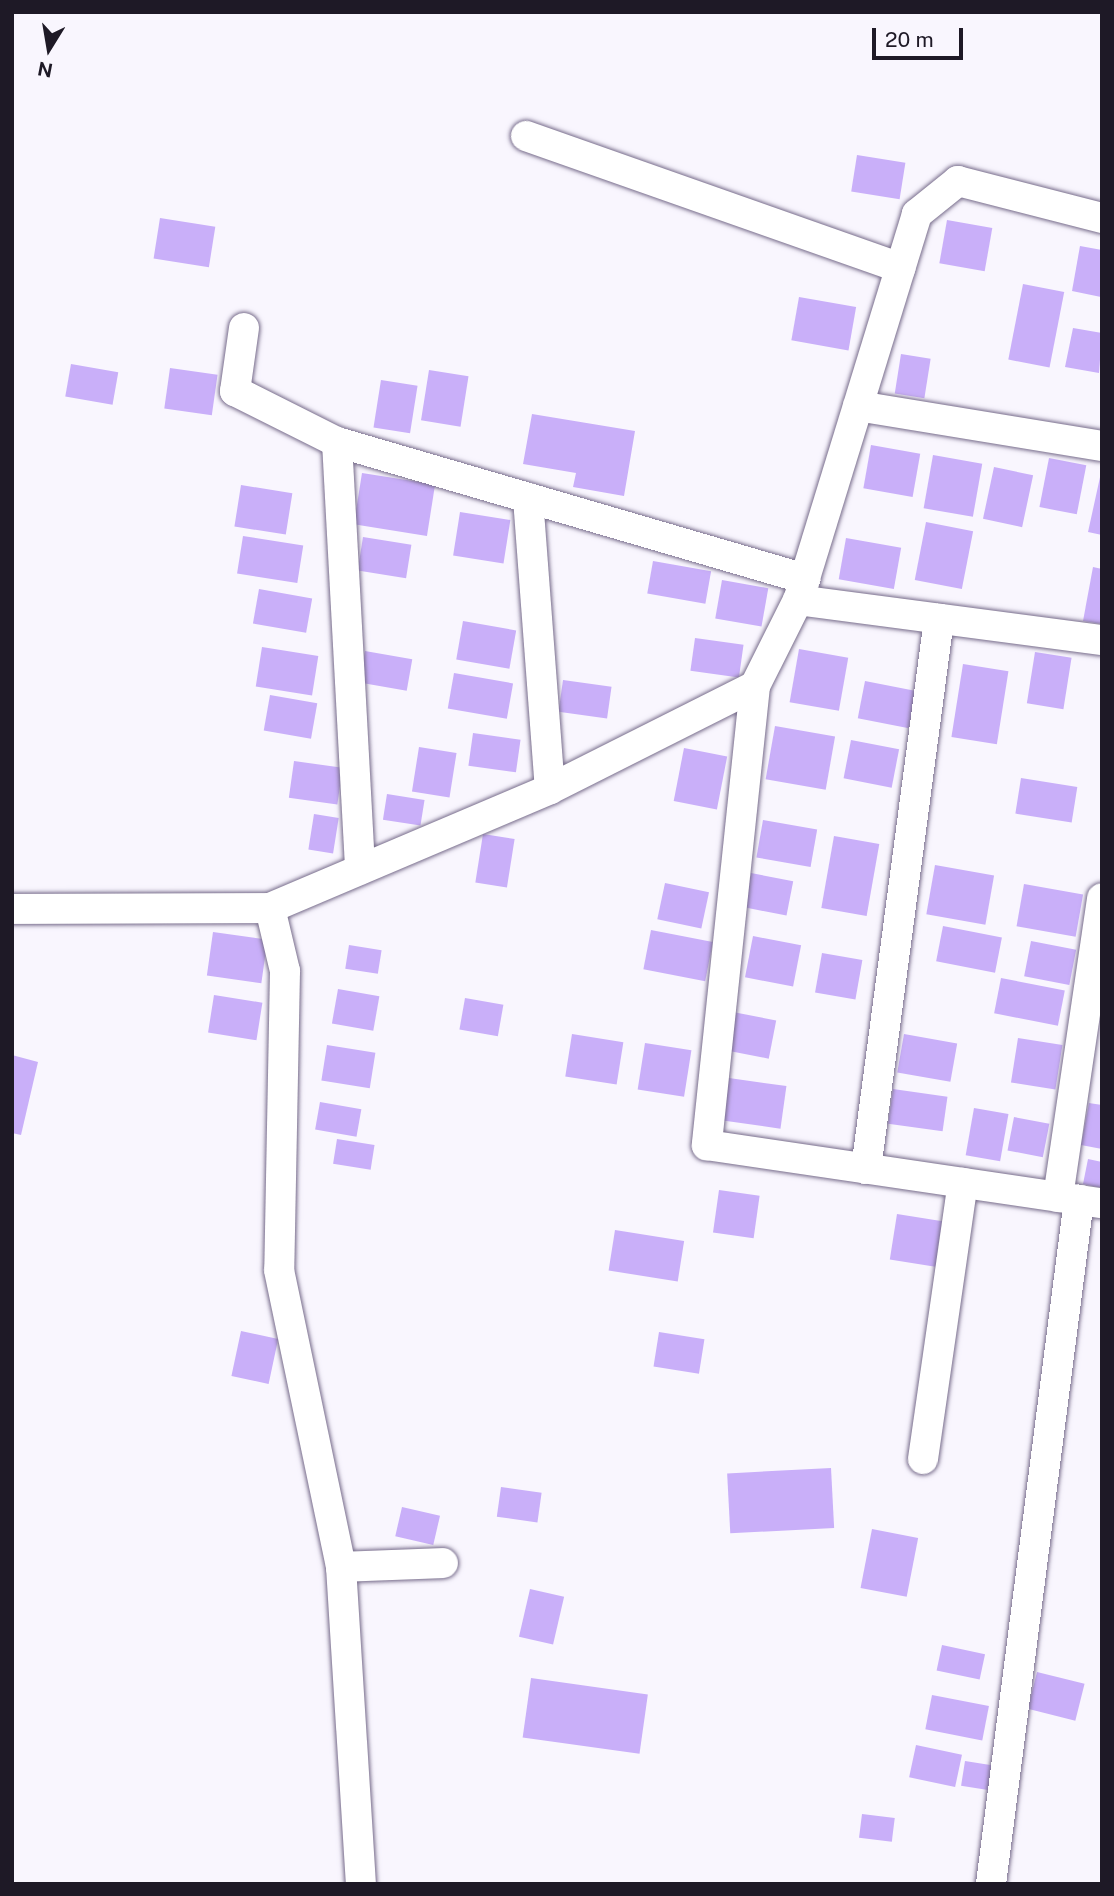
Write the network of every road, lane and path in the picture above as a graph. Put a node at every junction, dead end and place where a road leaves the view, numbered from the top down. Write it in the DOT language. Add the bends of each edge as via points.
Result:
graph roads {
  1 [pos="526,136"];
  2 [pos="1102,218"];
  3 [pos="900,268"];
  4 [pos="244,328"];
  5 [pos="858,406"];
  6 [pos="337,442"];
  7 [pos="1102,446"];
  8 [pos="528,498"];
  9 [pos="802,590"];
  10 [pos="939,619"];
  11 [pos="1102,640"];
  12 [pos="755,686"];
  13 [pos="550,789"];
  14 [pos="360,869"];
  15 [pos="1102,898"];
  16 [pos="270,908"];
  17 [pos="12,909"];
  18 [pos="866,1169"];
  19 [pos="963,1183"];
  20 [pos="1080,1200"];
  21 [pos="923,1459"];
  22 [pos="443,1563"];
  23 [pos="341,1567"];
  24 [pos="361,1884"];
  25 [pos="991,1884"];
  1 -- 3 [label="street"];
  2 -- 3 [label="street" via="958,181 916,214"];
  3 -- 5 [label="street"];
  4 -- 6 [label="street" via="235,391"];
  5 -- 7 [label="street"];
  5 -- 9 [label="street"];
  6 -- 8 [label="street"];
  6 -- 14 [label="street"];
  8 -- 9 [label="street"];
  8 -- 13 [label="street"];
  9 -- 10 [label="street"];
  9 -- 12 [label="street"];
  10 -- 11 [label="street"];
  10 -- 18 [label="street"];
  12 -- 13 [label="street"];
  12 -- 18 [label="street" via="707,1145"];
  13 -- 14 [label="street"];
  14 -- 16 [label="street"];
  15 -- 20 [label="street"];
  16 -- 17 [label="street"];
  16 -- 23 [label="street" via="285,971 279,1270"];
  18 -- 19 [label="street"];
  19 -- 20 [label="street"];
  19 -- 21 [label="street"];
  20 -- 25 [label="street"];
  22 -- 23 [label="street"];
  23 -- 24 [label="street"];
}
